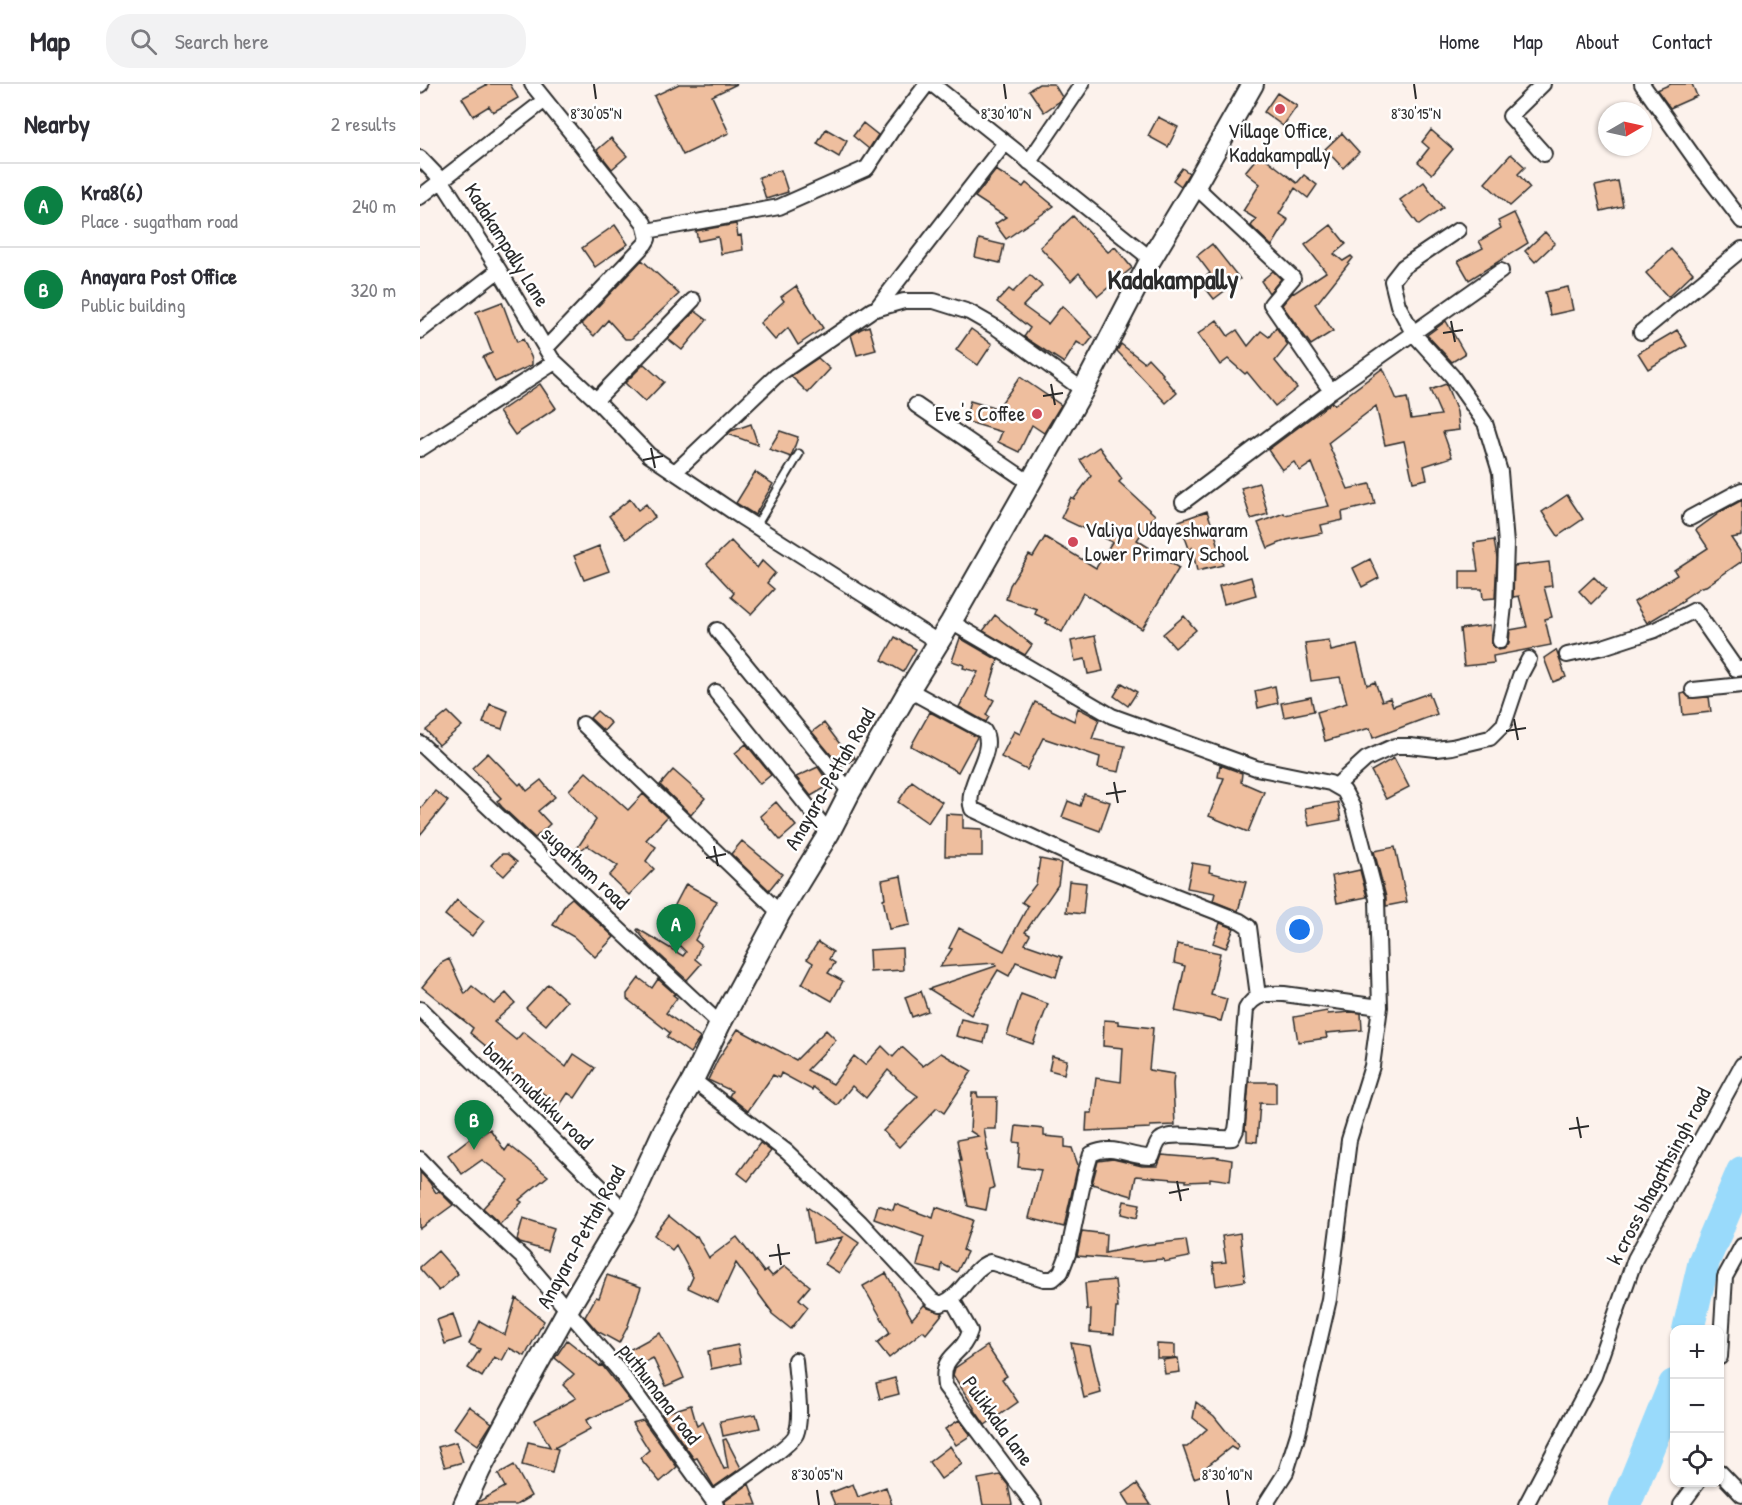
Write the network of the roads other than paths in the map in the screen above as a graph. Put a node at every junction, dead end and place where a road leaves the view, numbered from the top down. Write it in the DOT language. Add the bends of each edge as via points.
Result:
graph roads {
  1 [pos="532,84"];
  2 [pos="929,84"];
  3 [pos="1082,84"];
  4 [pos="1543,84"];
  5 [pos="1642,84"];
  6 [pos="1245,87"];
  7 [pos="545,100"];
  8 [pos="1005,143"];
  9 [pos="1544,154"];
  10 [pos="420,158"];
  11 [pos="1029,162"];
  12 [pos="442,181"];
  13 [pos="1195,186"];
  14 [pos="420,197"];
  15 [pos="1742,220"];
  16 [pos="1458,230"];
  17 [pos="647,231"];
  18 [pos="1742,249"];
  19 [pos="1151,259"];
  20 [pos="499,270"];
  21 [pos="1501,271"];
  22 [pos="693,300"];
  23 [pos="876,309"];
  24 [pos="420,331"];
  25 [pos="1641,332"];
  26 [pos="1413,333"];
  27 [pos="551,356"];
  28 [pos="1083,390"];
  29 [pos="1330,391"];
  30 [pos="596,399"];
  31 [pos="916,405"];
  32 [pos="420,449"];
  33 [pos="799,454"];
  34 [pos="675,472"];
  35 [pos="1030,483"];
  36 [pos="1742,490"];
  37 [pos="1183,502"];
  38 [pos="1690,518"];
  39 [pos="756,526"];
  40 [pos="951,622"];
  41 [pos="717,630"];
  42 [pos="1500,640"];
  43 [pos="938,642"];
  44 [pos="1567,655"];
  45 [pos="1530,659"];
  46 [pos="1742,668"];
  47 [pos="1742,685"];
  48 [pos="909,690"];
  49 [pos="1693,690"];
  50 [pos="716,692"];
  51 [pos="583,724"];
  52 [pos="420,743"];
  53 [pos="1336,786"];
  54 [pos="850,792"];
  55 [pos="829,833"];
  56 [pos="780,913"];
  57 [pos="1258,996"];
  58 [pos="1380,1007"];
  59 [pos="420,1009"];
  60 [pos="720,1024"];
  61 [pos="1742,1065"];
  62 [pos="693,1080"];
  63 [pos="420,1159"];
  64 [pos="626,1212"];
  65 [pos="1742,1246"];
  66 [pos="952,1299"];
  67 [pos="567,1311"];
  68 [pos="1721,1325"];
  69 [pos="795,1360"];
  70 [pos="1724,1477"];
  71 [pos="1694,1487"];
  72 [pos="1742,1495"];
  73 [pos="714,1502"];
  74 [pos="464,1505"];
  75 [pos="1034,1505"];
  76 [pos="1265,1505"];
  77 [pos="1527,1505"];
  78 [pos="1681,1505"];
  1 -- 7 [label="street"];
  2 -- 8 [label="street"];
  2 -- 17 [label="street" via="867,168 779,207"];
  3 -- 11 [label="street"];
  4 -- 9 [label="street" via="1510,116"];
  5 -- 15 [label="street"];
  6 -- 13 [label="main road, Anayara-Pettah Road"];
  7 -- 12 [label="street"];
  7 -- 17 [label="street"];
  8 -- 11 [label="street"];
  8 -- 23 [label="street"];
  10 -- 12 [label="street, Kadakampally Lane"];
  11 -- 19 [label="street"];
  12 -- 14 [label="street"];
  12 -- 20 [label="street, Kadakampally Lane"];
  13 -- 19 [label="main road, Anayara-Pettah Road"];
  13 -- 29 [label="street" via="1293,278 1271,304"];
  16 -- 26 [label="street" via="1403,267 1392,280 1398,305"];
  17 -- 27 [label="street" via="645,244"];
  18 -- 25 [label="street"];
  19 -- 28 [label="main road, Anayara-Pettah Road"];
  20 -- 24 [label="street"];
  20 -- 27 [label="street, Kadakampally Lane"];
  21 -- 26 [label="street"];
  22 -- 30 [label="street"];
  23 -- 28 [label="street" via="904,301 934,301 969,312"];
  23 -- 34 [label="street" via="776,376"];
  26 -- 29 [label="street"];
  26 -- 42 [label="street" via="1452,376 1485,423 1500,472 1506,544"];
  27 -- 30 [label="street, Kadakampally Lane"];
  27 -- 32 [label="street"];
  28 -- 35 [label="main road, Anayara-Pettah Road"];
  29 -- 37 [label="street"];
  30 -- 34 [label="street, Kadakampally Lane" via="649,455"];
  31 -- 35 [label="street"];
  33 -- 39 [label="lane"];
  34 -- 39 [label="street, Kadakampally Lane"];
  35 -- 40 [label="main road, Anayara-Pettah Road"];
  36 -- 38 [label="street"];
  39 -- 43 [label="street, Kadakampally Lane"];
  40 -- 43 [label="main road, Anayara-Pettah Road"];
  40 -- 53 [label="street" via="1112,716 1256,768"];
  41 -- 54 [label="street"];
  43 -- 48 [label="main road, Anayara-Pettah Road"];
  44 -- 46 [label="street" via="1654,630 1695,610 1736,669"];
  45 -- 53 [label="street" via="1504,724 1490,738 1444,748 1395,746 1366,759"];
  47 -- 49 [label="street"];
  48 -- 54 [label="main road, Anayara-Pettah Road"];
  48 -- 57 [label="street" via="984,731 988,737 971,791 972,809 1073,856 1240,921 1249,927"];
  50 -- 55 [label="street"];
  51 -- 56 [label="street"];
  52 -- 60 [label="street, sugatham road"];
  53 -- 58 [label="street" via="1344,791 1353,808 1377,898"];
  54 -- 55 [label="main road, Anayara-Pettah Road"];
  55 -- 56 [label="main road, Anayara-Pettah Road"];
  56 -- 60 [label="main road, Anayara-Pettah Road"];
  57 -- 58 [label="street" via="1284,994"];
  57 -- 66 [label="street" via="1246,1009 1237,1123 1232,1138 1172,1135 1162,1138 1152,1157 1109,1149 1091,1154 1061,1272 1053,1279 1044,1279 990,1262 982,1265"];
  58 -- 76 [label="street" via="1372,1066 1350,1140 1329,1299 1298,1434 1286,1472"];
  59 -- 64 [label="street, bank mudukku road"];
  60 -- 62 [label="main road, Anayara-Pettah Road"];
  61 -- 77 [label="street, k cross bhagathsingh road" via="1635,1259 1594,1376"];
  62 -- 64 [label="main road, Anayara-Pettah Road" via="663,1132"];
  62 -- 66 [label="street" via="787,1152 860,1222 932,1300 941,1304"];
  63 -- 67 [label="street, puthumana road" via="523,1258"];
  64 -- 67 [label="main road, Anayara-Pettah Road"];
  65 -- 68 [label="street" via="1725,1277"];
  66 -- 75 [label="street, Pulikkala lane" via="970,1331 967,1341 946,1363 945,1386"];
  67 -- 73 [label="street, puthumana road" via="621,1372"];
  67 -- 74 [label="main road, Anayara-Pettah Road"];
  69 -- 73 [label="street" via="799,1421 796,1436"];
  70 -- 72 [label="street"];
  71 -- 78 [label="street"];
}
